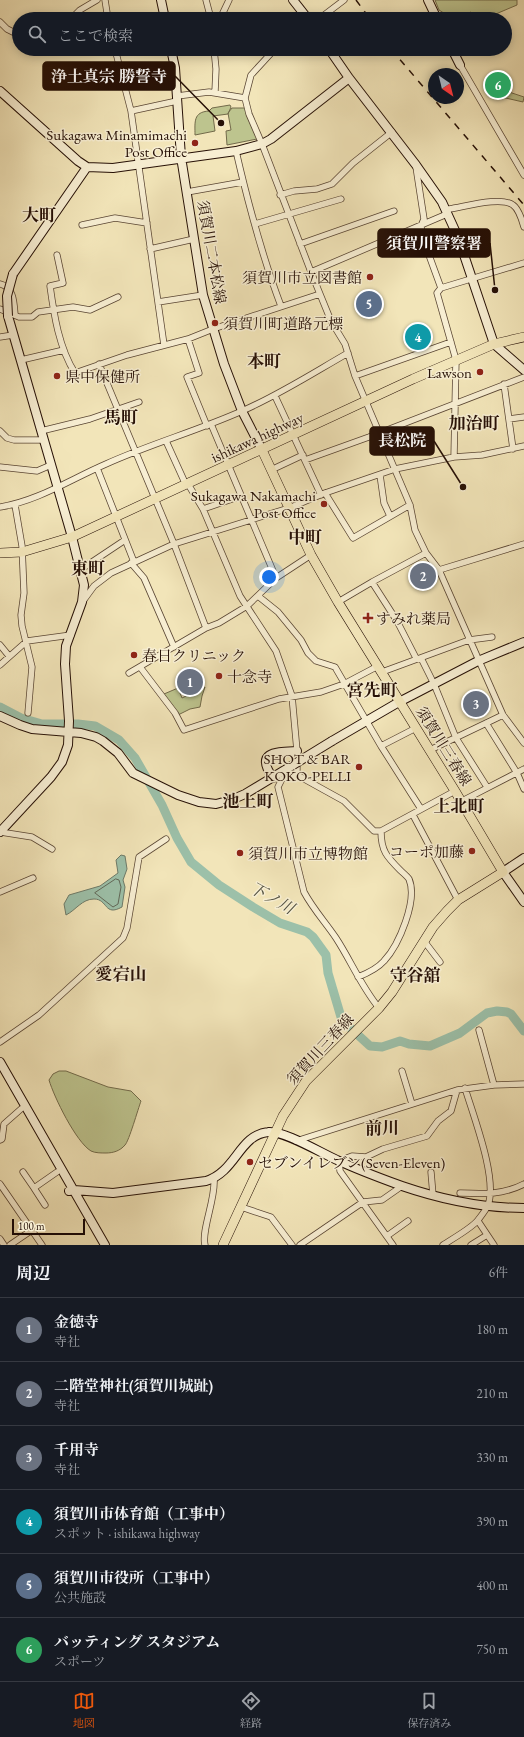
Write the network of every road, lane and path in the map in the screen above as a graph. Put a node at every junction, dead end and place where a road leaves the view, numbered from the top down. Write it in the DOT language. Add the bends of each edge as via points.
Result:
graph roads {
  1 [pos="98,0"];
  2 [pos="105,0"];
  3 [pos="161,0"];
  4 [pos="206,0"];
  5 [pos="229,0"];
  6 [pos="293,0"];
  7 [pos="344,0"];
  8 [pos="428,0"];
  9 [pos="78,12"];
  10 [pos="107,12"];
  11 [pos="164,12"];
  12 [pos="209,12"];
  13 [pos="223,12"];
  14 [pos="302,12"];
  15 [pos="328,12"];
  16 [pos="434,12"];
  17 [pos="0,22"];
  18 [pos="12,32"];
  19 [pos="117,56"];
  20 [pos="172,56"];
  21 [pos="215,56"];
  22 [pos="269,56"];
  23 [pos="334,56"];
  24 [pos="456,56"];
  25 [pos="460,65"];
  26 [pos="349,78"];
  27 [pos="0,91"];
  28 [pos="215,92"];
  29 [pos="177,98"];
  30 [pos="245,98"];
  31 [pos="131,111"];
  32 [pos="392,132"];
  33 [pos="262,144"];
  34 [pos="236,151"];
  35 [pos="181,157"];
  36 [pos="139,163"];
  37 [pos="416,164"];
  38 [pos="87,167"];
  39 [pos="524,175"];
  40 [pos="243,182"];
  41 [pos="187,192"];
  42 [pos="280,195"];
  43 [pos="341,199"];
  44 [pos="394,211"];
  45 [pos="290,214"];
  46 [pos="447,214"];
  47 [pos="147,223"];
  48 [pos="255,224"];
  49 [pos="82,225"];
  50 [pos="421,226"];
  51 [pos="524,227"];
  52 [pos="194,239"];
  53 [pos="300,244"];
  54 [pos="150,249"];
  55 [pos="57,255"];
  56 [pos="524,263"];
  57 [pos="311,272"];
  58 [pos="471,278"];
  59 [pos="0,284"];
  60 [pos="441,288"];
  61 [pos="320,294"];
  62 [pos="203,295"];
  63 [pos="118,297"];
  64 [pos="158,302"];
  65 [pos="281,306"];
  66 [pos="0,309"];
  67 [pos="53,310"];
  68 [pos="15,315"];
  69 [pos="213,329"];
  70 [pos="12,334"];
  71 [pos="0,337"];
  72 [pos="524,337"];
  73 [pos="188,338"];
  74 [pos="451,342"];
  75 [pos="494,344"];
  76 [pos="164,345"];
  77 [pos="64,350"];
  78 [pos="348,353"];
  79 [pos="21,360"];
  80 [pos="456,360"];
  81 [pos="100,364"];
  82 [pos="524,370"];
  83 [pos="355,376"];
  84 [pos="524,376"];
  85 [pos="504,384"];
  86 [pos="275,396"];
  87 [pos="366,401"];
  88 [pos="138,402"];
  89 [pos="456,404"];
  90 [pos="119,410"];
  91 [pos="242,411"];
  92 [pos="524,417"];
  93 [pos="509,419"];
  94 [pos="209,425"];
  95 [pos="0,431"];
  96 [pos="41,431"];
  97 [pos="379,433"];
  98 [pos="293,435"];
  99 [pos="44,440"];
  100 [pos="166,441"];
  101 [pos="524,446"];
  102 [pos="513,449"];
  103 [pos="262,450"];
  104 [pos="137,452"];
  105 [pos="304,457"];
  106 [pos="454,457"];
  107 [pos="51,465"];
  108 [pos="228,466"];
  109 [pos="0,467"];
  110 [pos="96,468"];
  111 [pos="395,469"];
  112 [pos="271,470"];
  113 [pos="380,475"];
  114 [pos="187,485"];
  115 [pos="58,487"];
  116 [pos="323,494"];
  117 [pos="240,496"];
  118 [pos="156,498"];
  119 [pos="15,505"];
  120 [pos="410,505"];
  121 [pos="0,507"];
  122 [pos="289,508"];
  123 [pos="203,509"];
  124 [pos="390,516"];
  125 [pos="116,517"];
  126 [pos="252,520"];
  127 [pos="214,532"];
  128 [pos="72,537"];
  129 [pos="125,540"];
  130 [pos="174,544"];
  131 [pos="524,544"];
  132 [pos="22,552"];
  133 [pos="0,553"];
  134 [pos="426,553"];
  135 [pos="312,555"];
  136 [pos="132,562"];
  137 [pos="80,570"];
  138 [pos="438,570"];
  139 [pos="276,578"];
  140 [pos="372,582"];
  141 [pos="258,596"];
  142 [pos="82,602"];
  143 [pos="338,602"];
  144 [pos="247,606"];
  145 [pos="206,628"];
  146 [pos="71,635"];
  147 [pos="492,637"];
  148 [pos="469,640"];
  149 [pos="27,641"];
  150 [pos="524,642"];
  151 [pos="0,645"];
  152 [pos="174,647"];
  153 [pos="9,656"];
  154 [pos="419,658"];
  155 [pos="478,660"];
  156 [pos="0,664"];
  157 [pos="140,667"];
  158 [pos="380,669"];
  159 [pos="129,673"];
  160 [pos="344,684"];
  161 [pos="434,684"];
  162 [pos="292,696"];
  163 [pos="400,702"];
  164 [pos="28,713"];
  165 [pos="503,715"];
  166 [pos="0,716"];
  167 [pos="366,721"];
  168 [pos="486,724"];
  169 [pos="416,728"];
  170 [pos="69,732"];
  171 [pos="456,738"];
  172 [pos="524,742"];
  173 [pos="381,746"];
  174 [pos="430,750"];
  175 [pos="297,751"];
  176 [pos="524,769"];
  177 [pos="517,773"];
  178 [pos="297,775"];
  179 [pos="273,778"];
  180 [pos="487,787"];
  181 [pos="524,789"];
  182 [pos="455,790"];
  183 [pos="462,801"];
  184 [pos="422,809"];
  185 [pos="413,815"];
  186 [pos="381,831"];
  187 [pos="0,832"];
  188 [pos="166,839"];
  189 [pos="52,849"];
  190 [pos="524,858"];
  191 [pos="503,872"];
  192 [pos="33,878"];
  193 [pos="0,892"];
  194 [pos="458,900"];
  195 [pos="524,902"];
  196 [pos="424,941"];
  197 [pos="440,962"];
  198 [pos="358,977"];
  199 [pos="378,1008"];
  200 [pos="479,1030"];
  201 [pos="0,1042"];
  202 [pos="0,1062"];
  203 [pos="402,1071"];
  204 [pos="0,1072"];
  205 [pos="524,1084"];
  206 [pos="494,1085"];
  207 [pos="465,1088"];
  208 [pos="457,1090"];
  209 [pos="412,1104"];
  210 [pos="21,1109"];
  211 [pos="276,1132"];
  212 [pos="0,1140"];
  213 [pos="296,1141"];
  214 [pos="339,1161"];
  215 [pos="23,1172"];
  216 [pos="58,1172"];
  217 [pos="431,1172"];
  218 [pos="214,1179"];
  219 [pos="0,1184"];
  220 [pos="524,1184"];
  221 [pos="402,1186"];
  222 [pos="34,1188"];
  223 [pos="71,1191"];
  224 [pos="460,1193"];
  225 [pos="433,1195"];
  226 [pos="489,1195"];
  227 [pos="363,1202"];
  228 [pos="45,1205"];
  229 [pos="487,1205"];
  230 [pos="240,1207"];
  231 [pos="524,1208"];
  232 [pos="408,1221"];
  233 [pos="478,1221"];
  234 [pos="32,1230"];
  235 [pos="487,1235"];
  236 [pos="387,1236"];
  237 [pos="0,1239"];
  238 [pos="4,1245"];
  239 [pos="10,1245"];
  240 [pos="42,1245"];
  241 [pos="100,1245"];
  242 [pos="105,1245"];
  243 [pos="205,1245"];
  244 [pos="223,1245"];
  245 [pos="292,1245"];
  246 [pos="300,1245"];
  247 [pos="393,1245"];
  248 [pos="443,1245"];
  249 [pos="471,1245"];
  250 [pos="494,1245"];
  1 -- 9 [label="street"];
  2 -- 10 [label="street"];
  3 -- 11 [label="street"];
  4 -- 12 [label="street"];
  5 -- 13 [label="street"];
  6 -- 14 [label="street"];
  7 -- 15 [label="street"];
  8 -- 16 [label="street"];
  17 -- 18 [label="street"];
  19 -- 31 [label="street"];
  20 -- 29 [label="street, 須賀川二本松線"];
  21 -- 28 [label="street"];
  22 -- 30 [label="street" via="251,75"];
  23 -- 26 [label="street"];
  24 -- 25 [label="street"];
  25 -- 39 [label="street"];
  26 -- 32 [label="street"];
  26 -- 33 [label="street"];
  27 -- 38 [label="street" via="70,155"];
  28 -- 29 [label="street"];
  28 -- 30 [label="street"];
  29 -- 31 [label="street"];
  29 -- 35 [label="street, 須賀川二本松線"];
  30 -- 33 [label="street"];
  31 -- 36 [label="street"];
  32 -- 37 [label="street"];
  32 -- 42 [label="street" via="353,163 332,184"];
  33 -- 34 [label="street"];
  33 -- 42 [label="street"];
  34 -- 35 [label="street"];
  34 -- 40 [label="street"];
  35 -- 36 [label="street"];
  35 -- 41 [label="street, 須賀川二本松線"];
  36 -- 38 [label="street" via="113,168"];
  36 -- 47 [label="street"];
  37 -- 46 [label="street" via="442,202"];
  37 -- 50 [label="street" via="424,219"];
  38 -- 70 [label="street, bridge" via="13,274 7,296"];
  40 -- 41 [label="street"];
  40 -- 48 [label="street"];
  41 -- 52 [label="street, 須賀川二本松線"];
  42 -- 45 [label="street"];
  43 -- 45 [label="street"];
  44 -- 53 [label="street"];
  45 -- 48 [label="street"];
  45 -- 53 [label="street"];
  46 -- 50 [label="street"];
  46 -- 51 [label="street" via="449,209 498,200 514,205"];
  46 -- 58 [label="street" via="458,237"];
  47 -- 49 [label="street" via="115,218"];
  47 -- 54 [label="street"];
  48 -- 65 [label="street"];
  50 -- 57 [label="street"];
  50 -- 60 [label="street" via="422,236"];
  52 -- 54 [label="street"];
  52 -- 62 [label="street, 須賀川二本松線"];
  53 -- 57 [label="street"];
  54 -- 64 [label="street"];
  55 -- 67 [label="street" via="63,283 50,286"];
  56 -- 58 [label="street"];
  57 -- 61 [label="street"];
  58 -- 60 [label="street"];
  58 -- 75 [label="street"];
  59 -- 68 [label="street" via="12,294"];
  60 -- 74 [label="street" via="436,296"];
  61 -- 65 [label="street"];
  61 -- 78 [label="street"];
  62 -- 64 [label="street"];
  62 -- 69 [label="street, 須賀川二本松線"];
  63 -- 67 [label="street" via="90,310 73,307"];
  64 -- 76 [label="street"];
  65 -- 69 [label="street"];
  66 -- 68 [label="street"];
  67 -- 68 [label="street" via="38,312 32,317"];
  67 -- 77 [label="street"];
  69 -- 73 [label="street"];
  69 -- 91 [label="street, 須賀川二本松線"];
  70 -- 71 [label="street"];
  70 -- 79 [label="street"];
  72 -- 75 [label="main road, ishikawa highway"];
  73 -- 76 [label="street"];
  73 -- 94 [label="street" via="199,373 187,378"];
  74 -- 80 [label="street"];
  74 -- 83 [label="street"];
  75 -- 80 [label="main road, ishikawa highway"];
  75 -- 82 [label="street"];
  76 -- 81 [label="street"];
  77 -- 79 [label="street"];
  77 -- 81 [label="street" via="75,373"];
  78 -- 83 [label="street"];
  78 -- 86 [label="street"];
  79 -- 96 [label="street"];
  80 -- 87 [label="main road, ishikawa highway"];
  80 -- 89 [label="street"];
  81 -- 90 [label="street"];
  83 -- 87 [label="street"];
  84 -- 85 [label="street"];
  85 -- 89 [label="street"];
  85 -- 93 [label="street"];
  86 -- 91 [label="street"];
  86 -- 98 [label="street"];
  87 -- 97 [label="street"];
  87 -- 98 [label="main road, ishikawa highway"];
  88 -- 90 [label="street"];
  89 -- 97 [label="street"];
  89 -- 106 [label="street"];
  90 -- 96 [label="street"];
  90 -- 104 [label="street"];
  91 -- 94 [label="street"];
  91 -- 103 [label="street, 須賀川二本松線"];
  92 -- 93 [label="street"];
  93 -- 102 [label="street"];
  94 -- 100 [label="street"];
  94 -- 108 [label="street"];
  95 -- 99 [label="street" via="7,438 14,440"];
  96 -- 99 [label="street"];
  97 -- 105 [label="street"];
  97 -- 111 [label="street"];
  98 -- 103 [label="main road, ishikawa highway"];
  98 -- 105 [label="street"];
  99 -- 107 [label="street"];
  100 -- 104 [label="street"];
  100 -- 114 [label="street"];
  101 -- 102 [label="street"];
  102 -- 106 [label="street"];
  103 -- 108 [label="main road, ishikawa highway"];
  103 -- 112 [label="main road, 須賀川三春線"];
  104 -- 110 [label="street"];
  104 -- 118 [label="street"];
  105 -- 112 [label="street"];
  105 -- 116 [label="street"];
  106 -- 111 [label="street"];
  107 -- 109 [label="street" via="37,471"];
  107 -- 115 [label="street"];
  108 -- 114 [label="main road, ishikawa highway"];
  108 -- 117 [label="street"];
  110 -- 115 [label="street"];
  110 -- 125 [label="street"];
  111 -- 113 [label="street"];
  111 -- 120 [label="street"];
  112 -- 122 [label="main road, 須賀川三春線"];
  113 -- 116 [label="street"];
  113 -- 124 [label="street" via="384,503"];
  114 -- 118 [label="main road, ishikawa highway"];
  114 -- 123 [label="street"];
  115 -- 119 [label="street"];
  115 -- 128 [label="street"];
  116 -- 122 [label="street"];
  116 -- 124 [label="street" via="353,538"];
  117 -- 123 [label="street"];
  117 -- 126 [label="street"];
  118 -- 125 [label="main road, ishikawa highway"];
  118 -- 130 [label="street"];
  119 -- 121 [label="street"];
  119 -- 132 [label="street"];
  120 -- 124 [label="street"];
  120 -- 134 [label="street" via="415,530"];
  122 -- 126 [label="street"];
  122 -- 135 [label="main road, 須賀川三春線"];
  123 -- 127 [label="street"];
  125 -- 128 [label="main road, ishikawa highway"];
  125 -- 129 [label="street"];
  126 -- 127 [label="street"];
  126 -- 139 [label="street"];
  127 -- 130 [label="street"];
  127 -- 144 [label="street" via="228,570"];
  128 -- 132 [label="main road, ishikawa highway"];
  128 -- 137 [label="street"];
  129 -- 136 [label="street"];
  129 -- 137 [label="street"];
  130 -- 136 [label="street"];
  130 -- 145 [label="street"];
  131 -- 138 [label="street"];
  132 -- 133 [label="main road, ishikawa highway"];
  132 -- 149 [label="street" via="24,593 21,615"];
  134 -- 138 [label="street"];
  134 -- 140 [label="street"];
  135 -- 139 [label="street"];
  135 -- 143 [label="main road, 須賀川三春線"];
  136 -- 142 [label="street" via="94,586"];
  136 -- 152 [label="street" via="144,578"];
  137 -- 142 [label="street" via="84,585"];
  138 -- 148 [label="street"];
  139 -- 141 [label="street"];
  140 -- 143 [label="street"];
  140 -- 154 [label="street"];
  141 -- 144 [label="street"];
  141 -- 160 [label="street" via="278,612 316,661 335,667"];
  142 -- 146 [label="street"];
  143 -- 158 [label="main road, 須賀川三春線"];
  144 -- 145 [label="street"];
  144 -- 162 [label="street" via="276,651"];
  145 -- 152 [label="street"];
  146 -- 149 [label="street"];
  146 -- 170 [label="street" via="66,646 65,664"];
  147 -- 148 [label="street"];
  148 -- 154 [label="street"];
  148 -- 155 [label="street"];
  149 -- 153 [label="street"];
  149 -- 164 [label="street" via="32,667"];
  150 -- 155 [label="street"];
  151 -- 153 [label="street"];
  152 -- 157 [label="street"];
  153 -- 156 [label="street"];
  154 -- 158 [label="street"];
  154 -- 161 [label="street"];
  155 -- 161 [label="street"];
  155 -- 165 [label="street"];
  157 -- 159 [label="street"];
  157 -- 162 [label="street" via="175,713 184,730"];
  158 -- 160 [label="street"];
  158 -- 163 [label="main road, 須賀川三春線"];
  160 -- 162 [label="street" via="321,692"];
  160 -- 167 [label="street"];
  161 -- 163 [label="street"];
  161 -- 171 [label="street"];
  162 -- 175 [label="street"];
  163 -- 167 [label="street"];
  163 -- 169 [label="main road, 須賀川三春線"];
  165 -- 168 [label="street"];
  165 -- 172 [label="street"];
  166 -- 170 [label="street" via="32,729"];
  167 -- 173 [label="street"];
  167 -- 179 [label="street, bridge"];
  168 -- 171 [label="street"];
  168 -- 177 [label="street"];
  169 -- 173 [label="street"];
  169 -- 174 [label="main road, 須賀川三春線"];
  170 -- 179 [label="street" via="81,733 103,741 118,753 134,773 187,800 216,804 245,794"];
  170 -- 187 [label="street" via="62,762"];
  171 -- 174 [label="street"];
  171 -- 180 [label="street"];
  173 -- 184 [label="street"];
  174 -- 182 [label="main road, 須賀川三春線"];
  175 -- 178 [label="street"];
  175 -- 179 [label="street" via="278,752 266,759 267,769"];
  176 -- 177 [label="street"];
  177 -- 180 [label="street"];
  177 -- 181 [label="street"];
  178 -- 186 [label="street" via="344,801 374,830"];
  178 -- 198 [label="street" via="282,779 278,787 304,892 337,939"];
  180 -- 183 [label="street"];
  182 -- 183 [label="main road, 須賀川三春線"];
  182 -- 184 [label="street"];
  183 -- 191 [label="main road, 須賀川三春線"];
  184 -- 185 [label="street"];
  185 -- 186 [label="street"];
  185 -- 194 [label="street"];
  186 -- 198 [label="street" via="384,853 408,878 411,889 409,917 385,961 375,970"];
  187 -- 189 [label="street" via="32,837"];
  188 -- 201 [label="street" via="139,857 128,928 123,938 40,1015"];
  190 -- 191 [label="street"];
  191 -- 194 [label="main road, 須賀川三春線"];
  191 -- 195 [label="street"];
  192 -- 193 [label="street"];
  194 -- 196 [label="main road, 須賀川三春線" via="442,916"];
  196 -- 197 [label="street"];
  196 -- 199 [label="main road, 須賀川三春線" via="392,992"];
  198 -- 199 [label="street"];
  199 -- 211 [label="main road, 須賀川三春線" via="306,1081 288,1106"];
  200 -- 206 [label="street"];
  202 -- 223 [label="street"];
  203 -- 209 [label="street"];
  204 -- 210 [label="street"];
  205 -- 206 [label="street"];
  206 -- 207 [label="street"];
  207 -- 208 [label="street"];
  207 -- 226 [label="street" via="483,1144 489,1174"];
  208 -- 209 [label="street"];
  208 -- 214 [label="street" via="451,1111 438,1121 427,1136 383,1149 366,1157 352,1156"];
  209 -- 213 [label="street"];
  210 -- 212 [label="street" via="4,1124"];
  210 -- 216 [label="street"];
  211 -- 213 [label="street"];
  211 -- 218 [label="street" via="264,1133 249,1140 234,1161"];
  211 -- 230 [label="main road, 須賀川三春線"];
  213 -- 214 [label="street"];
  214 -- 221 [label="street"];
  214 -- 227 [label="street" via="340,1171"];
  215 -- 222 [label="street"];
  216 -- 222 [label="street"];
  216 -- 223 [label="street"];
  217 -- 225 [label="street"];
  218 -- 223 [label="street" via="113,1193"];
  218 -- 243 [label="street" via="214,1196"];
  219 -- 234 [label="street"];
  220 -- 226 [label="street" via="512,1190"];
  221 -- 225 [label="street"];
  221 -- 227 [label="street" via="382,1200"];
  222 -- 228 [label="street"];
  223 -- 241 [label="street"];
  223 -- 242 [label="street"];
  224 -- 226 [label="street"];
  225 -- 229 [label="street"];
  226 -- 229 [label="street"];
  227 -- 236 [label="street"];
  227 -- 246 [label="street"];
  229 -- 231 [label="street"];
  229 -- 233 [label="street"];
  230 -- 244 [label="main road, 須賀川三春線"];
  230 -- 245 [label="street" via="271,1217"];
  232 -- 236 [label="street"];
  233 -- 235 [label="street"];
  233 -- 248 [label="street"];
  234 -- 239 [label="street"];
  234 -- 240 [label="street"];
  235 -- 249 [label="street"];
  235 -- 250 [label="street"];
  236 -- 247 [label="street"];
  237 -- 238 [label="street"];
}
